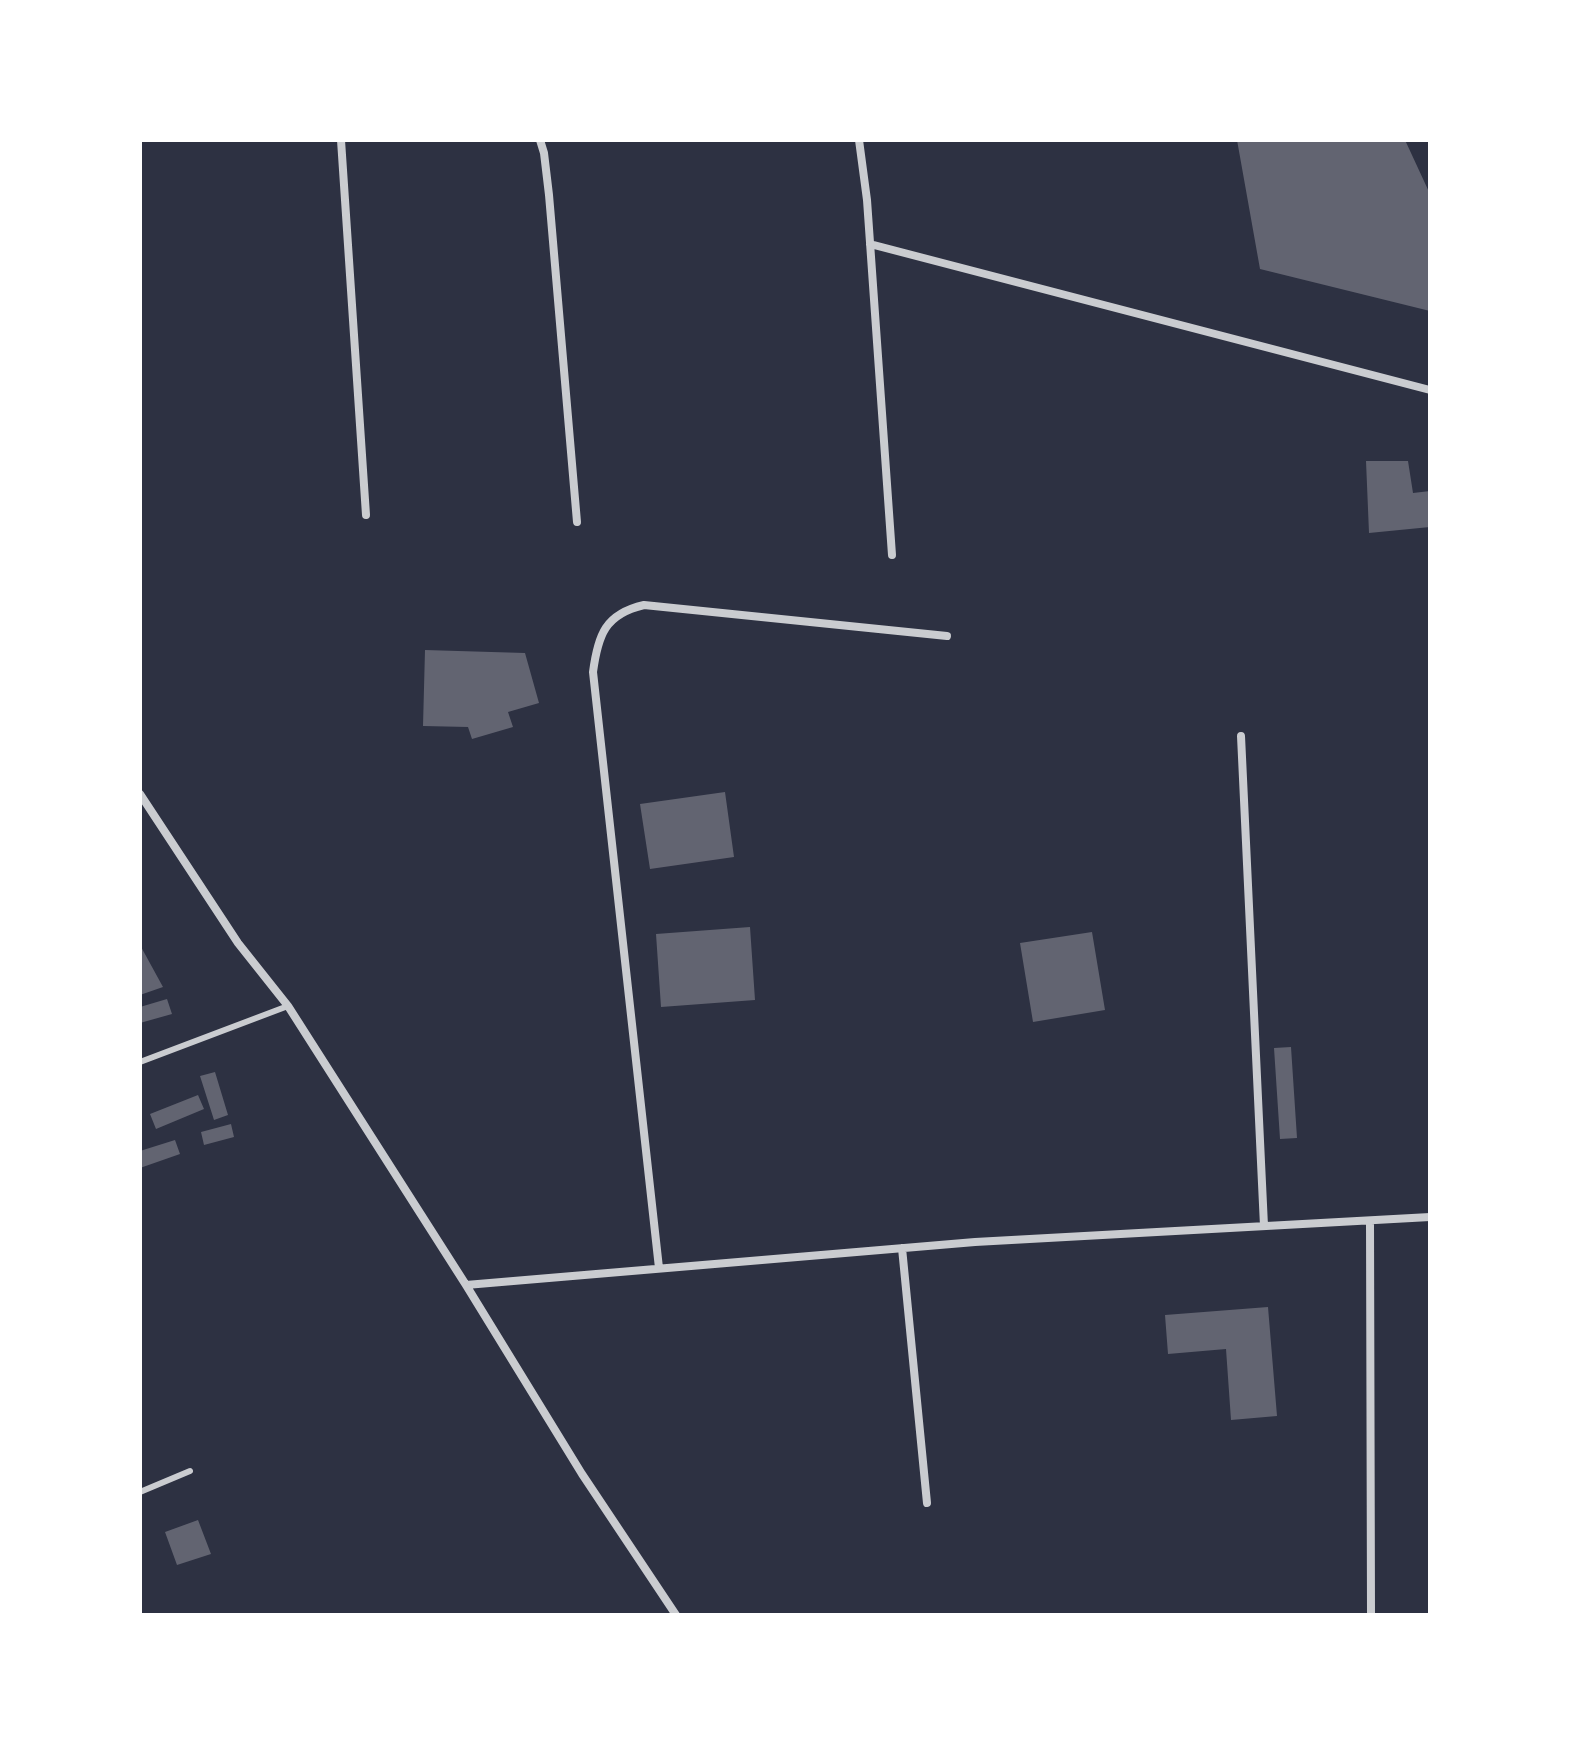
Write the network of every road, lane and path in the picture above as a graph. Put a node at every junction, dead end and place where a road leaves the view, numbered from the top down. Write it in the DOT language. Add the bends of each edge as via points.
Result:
graph roads {
  1 [pos="341,140"];
  2 [pos="540,140"];
  3 [pos="859,140"];
  4 [pos="870,244"];
  5 [pos="1430,390"];
  6 [pos="366,515"];
  7 [pos="577,522"];
  8 [pos="892,555"];
  9 [pos="947,636"];
  10 [pos="1241,736"];
  11 [pos="140,794"];
  12 [pos="288,1006"];
  13 [pos="140,1062"];
  14 [pos="1430,1217"];
  15 [pos="1370,1221"];
  16 [pos="1264,1226"];
  17 [pos="902,1248"];
  18 [pos="659,1268"];
  19 [pos="466,1285"];
  20 [pos="190,1471"];
  21 [pos="140,1492"];
  22 [pos="927,1503"];
  23 [pos="676,1615"];
  24 [pos="1371,1615"];
  1 -- 6 [label="street"];
  2 -- 7 [label="street"];
  3 -- 4 [label="street"];
  4 -- 5 [label="street"];
  4 -- 8 [label="street"];
  9 -- 18 [label="street" via="644,605 625,610 601,636 593,672"];
  10 -- 16 [label="street"];
  11 -- 12 [label="street" via="238,943"];
  12 -- 13 [label="lane"];
  12 -- 19 [label="street"];
  14 -- 15 [label="street"];
  15 -- 16 [label="street"];
  15 -- 24 [label="street"];
  16 -- 17 [label="street"];
  17 -- 18 [label="street"];
  17 -- 22 [label="street"];
  18 -- 19 [label="street"];
  19 -- 23 [label="street"];
  20 -- 21 [label="lane"];
}
